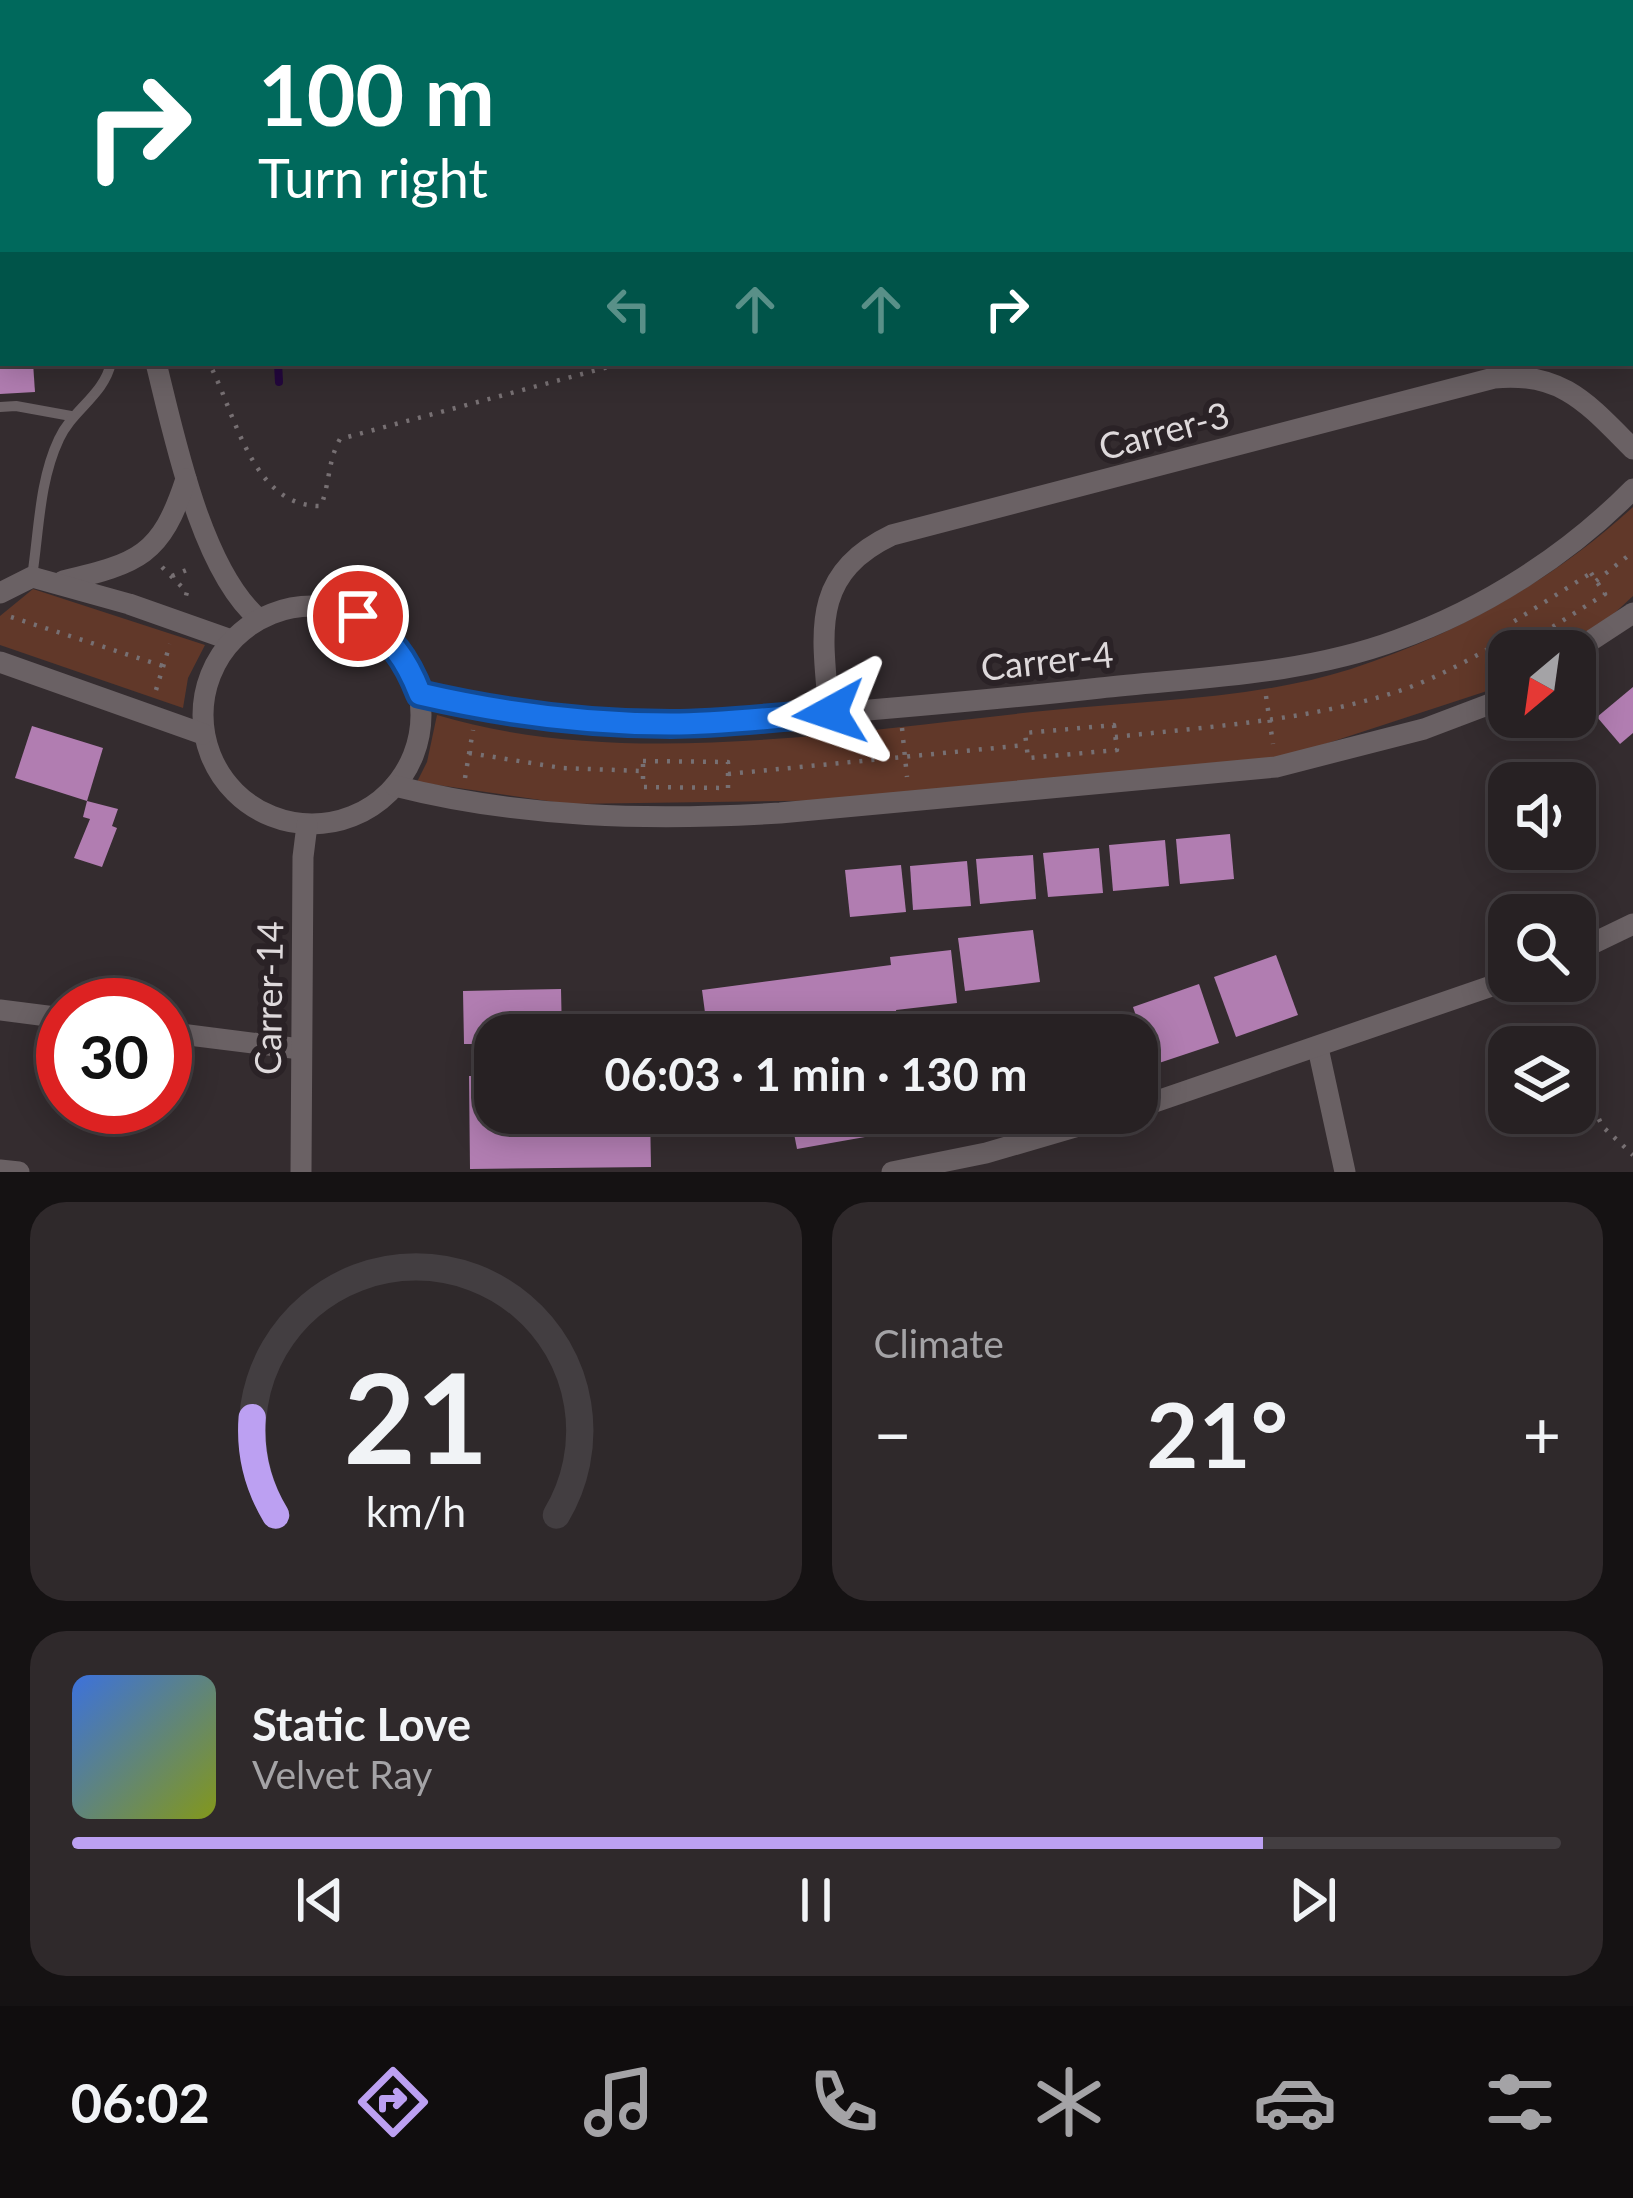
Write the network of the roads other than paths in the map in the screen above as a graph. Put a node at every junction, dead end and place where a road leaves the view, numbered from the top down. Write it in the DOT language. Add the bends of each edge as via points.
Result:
graph roads {
  1 [pos="110,366"];
  2 [pos="157,366"];
  3 [pos="0,407"];
  4 [pos="71,416"];
  5 [pos="1633,448"];
  6 [pos="185,479"];
  7 [pos="1633,489"];
  8 [pos="32,577"];
  9 [pos="58,583"];
  10 [pos="0,593"];
  11 [pos="1633,613"];
  12 [pos="259,619"];
  13 [pos="1596,637"];
  14 [pos="232,640"];
  15 [pos="0,662"];
  16 [pos="420,694"];
  17 [pos="1488,705"];
  18 [pos="830,713"];
  19 [pos="203,734"];
  20 [pos="395,786"];
  21 [pos="307,825"];
  22 [pos="1633,924"];
  23 [pos="1596,942"];
  24 [pos="1488,987"];
  25 [pos="0,1010"];
  26 [pos="36,1015"];
  27 [pos="192,1035"];
  28 [pos="1318,1048"];
  29 [pos="300,1049"];
  30 [pos="1158,1101"];
  31 [pos="1051,1134"];
  32 [pos="0,1169"];
  33 [pos="19,1172"];
  34 [pos="301,1172"];
  35 [pos="892,1172"];
  36 [pos="1345,1172"];
  1 -- 4 [label="lane"];
  2 -- 6 [label="street"];
  3 -- 4 [label="lane"];
  4 -- 8 [label="lane" via="49,468"];
  5 -- 18 [label="street, Carrer-3" via="1556,383 1518,375 892,535 849,562 826,607"];
  6 -- 9 [label="street" via="155,543 128,563"];
  6 -- 12 [label="street" via="217,557"];
  7 -- 18 [label="street, Carrer-4" via="1507,588 1346,657"];
  8 -- 9 [label="street"];
  8 -- 10 [label="street"];
  9 -- 14 [label="street"];
  11 -- 13 [label="street"];
  12 -- 14 [label="street"];
  12 -- 16 [label="street" via="292,607 358,616 398,649"];
  14 -- 19 [label="street" via="212,668"];
  15 -- 19 [label="street"];
  16 -- 18 [label="street, Carrer-4" via="652,724"];
  16 -- 20 [label="street" via="418,746"];
  17 -- 20 [label="street" via="1276,767 701,818 567,813"];
  19 -- 21 [label="street" via="239,798"];
  20 -- 21 [label="street" via="342,821"];
  21 -- 29 [label="street, Carrer-14"];
  22 -- 23 [label="street"];
  24 -- 28 [label="street"];
  25 -- 26 [label="street"];
  27 -- 29 [label="street"];
  28 -- 30 [label="street"];
  28 -- 36 [label="street"];
  29 -- 34 [label="street, Carrer-14"];
  31 -- 35 [label="street"];
  32 -- 33 [label="street"];
}
